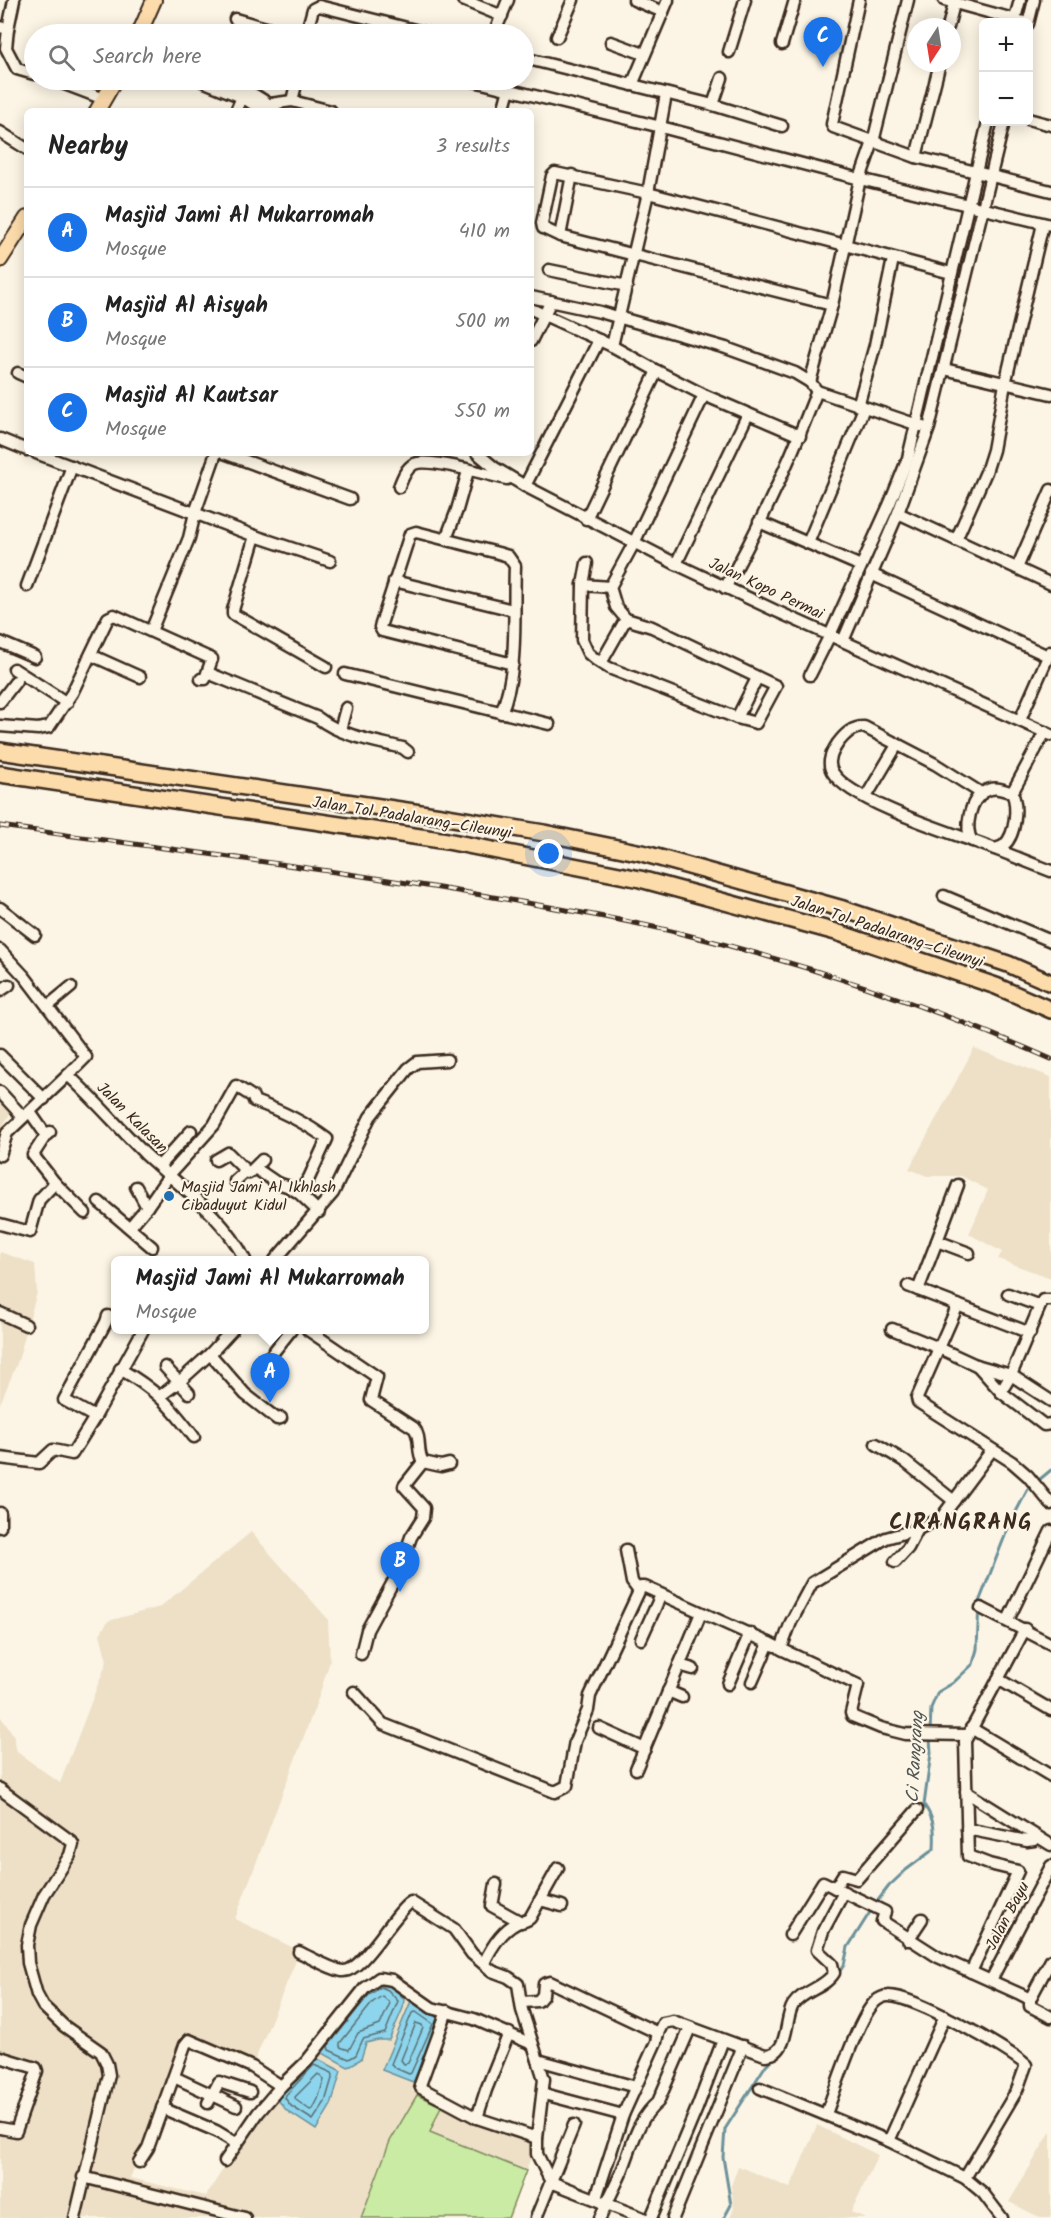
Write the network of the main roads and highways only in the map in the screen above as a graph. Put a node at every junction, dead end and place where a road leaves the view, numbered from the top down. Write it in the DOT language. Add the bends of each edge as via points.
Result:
graph roads {
  1 [pos="154,0"];
  2 [pos="143,24"];
  3 [pos="109,90"];
  4 [pos="100,105"];
  5 [pos="24,223"];
  6 [pos="0,260"];
  7 [pos="0,751"];
  8 [pos="0,774"];
  9 [pos="1051,983"];
  10 [pos="1051,1010"];
  1 -- 2 [label="main road"];
  3 -- 4 [label="main road"];
  5 -- 6 [label="main road"];
  7 -- 9 [label="highway, Jalan Tol Padalarang–Cileunyi" via="441,816 642,853 843,909 1008,964"];
  8 -- 10 [label="highway, Jalan Tol Padalarang–Cileunyi" via="447,840 640,879 836,932 996,986"];
}
